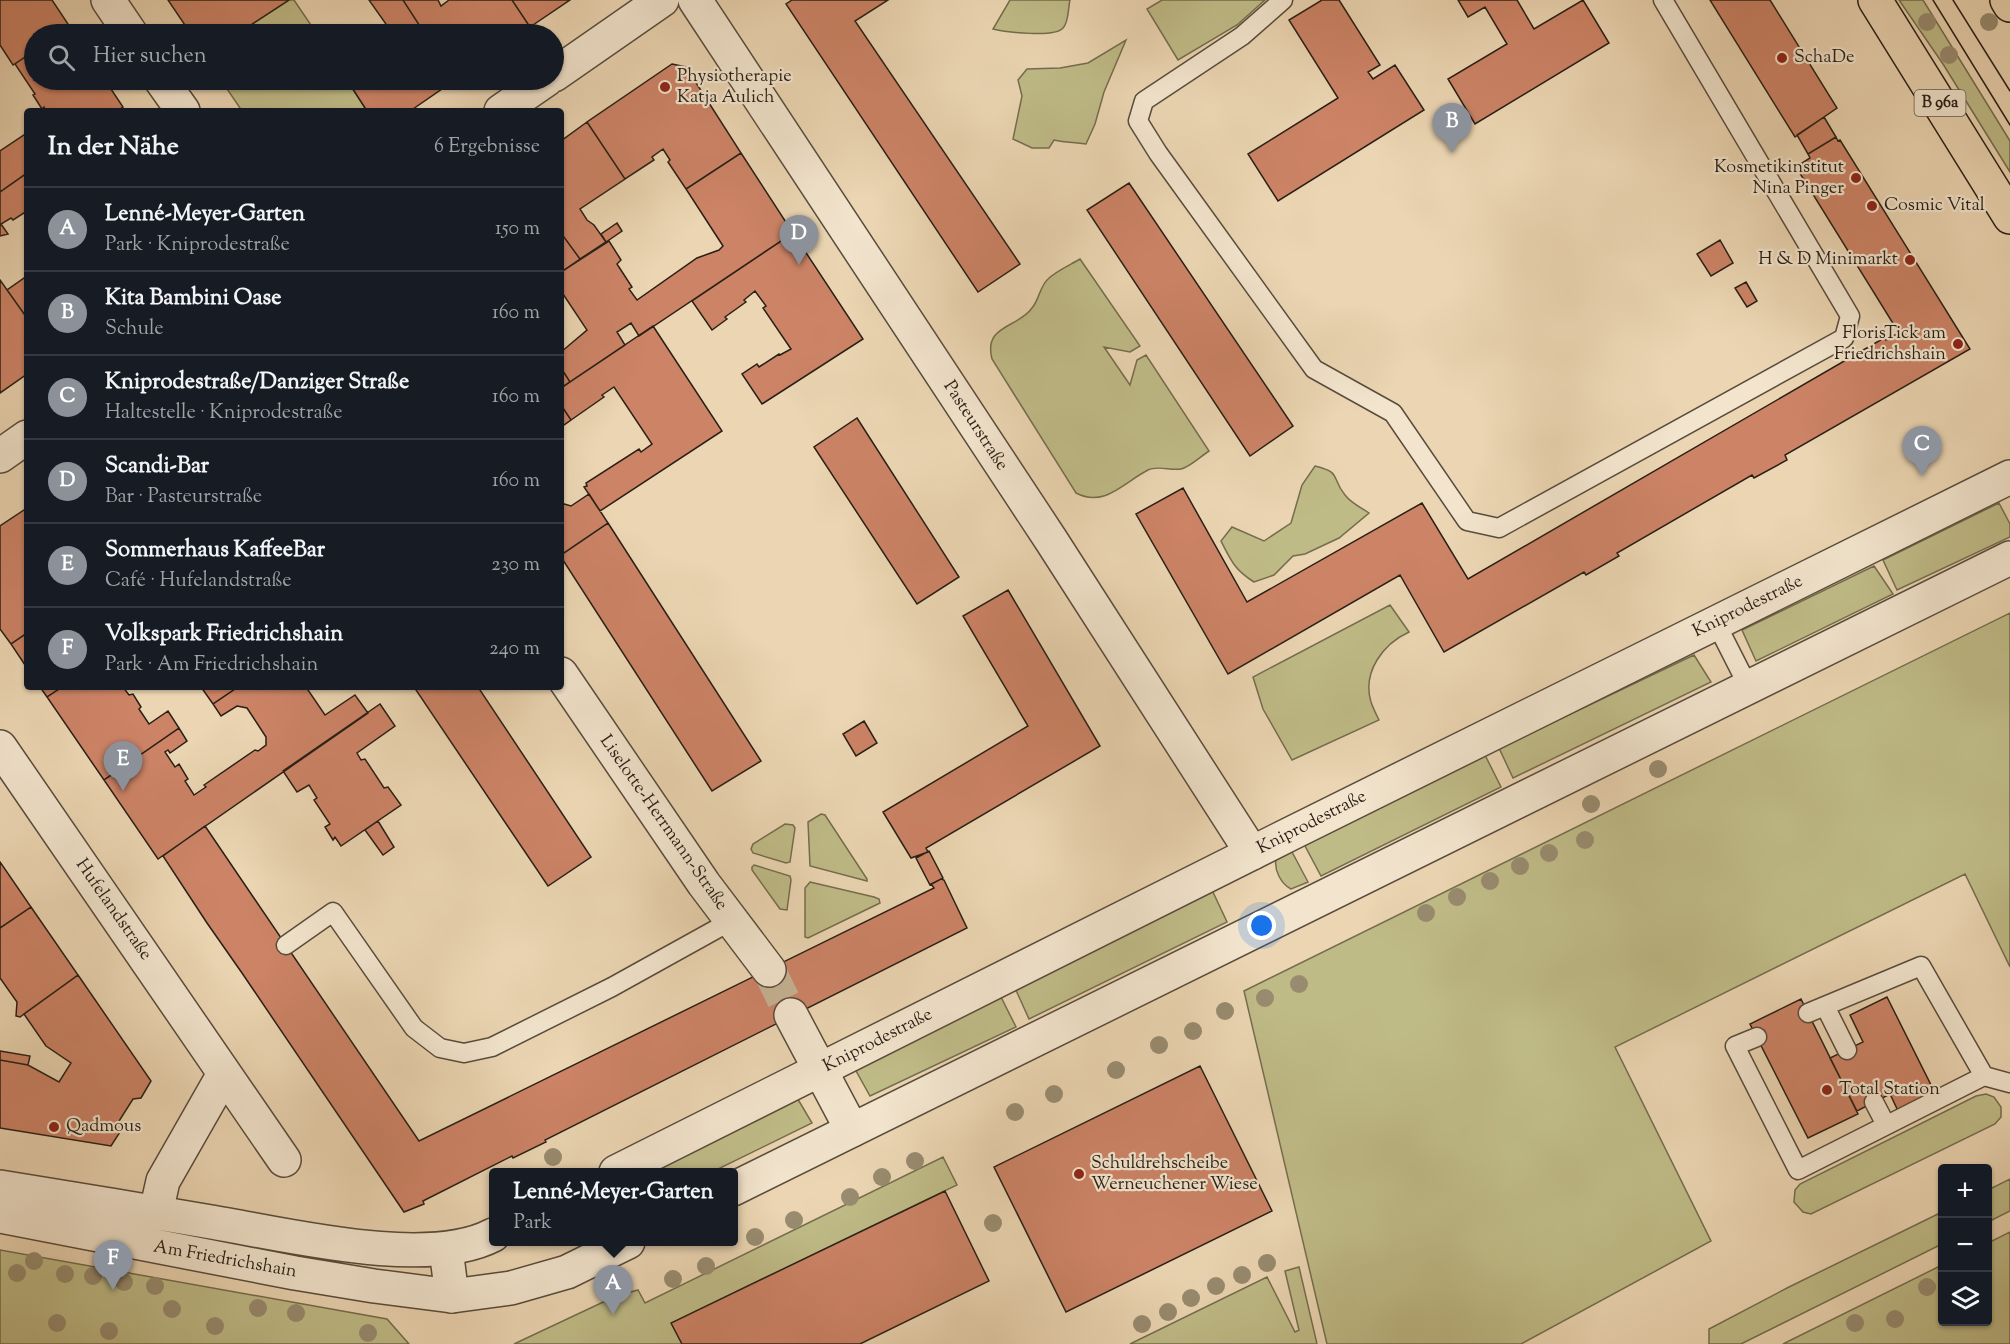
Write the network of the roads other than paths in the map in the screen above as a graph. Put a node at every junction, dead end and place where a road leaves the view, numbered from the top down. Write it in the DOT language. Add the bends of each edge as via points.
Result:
graph roads {
  1 [pos="108,0"];
  2 [pos="662,0"];
  3 [pos="695,0"];
  4 [pos="1283,0"];
  5 [pos="1663,0"];
  6 [pos="1875,0"];
  7 [pos="2007,0"];
  8 [pos="2010,5"];
  9 [pos="124,24"];
  10 [pos="564,68"];
  11 [pos="168,90"];
  12 [pos="531,90"];
  13 [pos="181,108"];
  14 [pos="505,108"];
  15 [pos="2010,217"];
  16 [pos="24,439"];
  17 [pos="0,456"];
  18 [pos="2010,477"];
  19 [pos="2010,558"];
  20 [pos="1716,623"];
  21 [pos="564,678"];
  22 [pos="1748,686"];
  23 [pos="0,747"];
  24 [pos="1252,853"];
  25 [pos="731,921"];
  26 [pos="286,945"];
  27 [pos="769,970"];
  28 [pos="791,1015"];
  29 [pos="1757,1037"];
  30 [pos="1847,1050"];
  31 [pos="819,1070"];
  32 [pos="224,1074"];
  33 [pos="1984,1076"];
  34 [pos="2010,1083"];
  35 [pos="1874,1102"];
  36 [pos="1886,1125"];
  37 [pos="852,1130"];
  38 [pos="284,1160"];
  39 [pos="626,1168"];
  40 [pos="0,1187"];
  41 [pos="738,1187"];
  42 [pos="156,1212"];
  43 [pos="0,1216"];
  44 [pos="489,1237"];
  45 [pos="620,1246"];
  46 [pos="446,1249"];
  47 [pos="452,1296"];
  1 -- 9 [label="street"];
  2 -- 10 [label="street"];
  3 -- 24 [label="street, Pasteurstraße"];
  4 -- 5 [label="lane" via="1242,36 1144,100 1138,121 1314,369 1393,412 1467,521 1499,528 1844,338 1850,316"];
  6 -- 15 [label="main road, B 96a"];
  7 -- 8 [label="main road"];
  11 -- 13 [label="street"];
  12 -- 14 [label="street"];
  16 -- 17 [label="street"];
  18 -- 20 [label="street, Kniprodestraße"];
  19 -- 22 [label="street"];
  20 -- 22 [label="lane"];
  20 -- 24 [label="street, Kniprodestraße"];
  21 -- 25 [label="street, Liselotte-Herrmann-Straße"];
  22 -- 37 [label="street"];
  23 -- 32 [label="street, Hufelandstraße"];
  24 -- 31 [label="street, Kniprodestraße"];
  25 -- 26 [label="lane" via="492,1047 464,1053 440,1048 414,1028 333,912"];
  25 -- 27 [label="street, Liselotte-Herrmann-Straße"];
  28 -- 31 [label="street"];
  29 -- 36 [label="lane" via="1735,1046 1798,1170"];
  30 -- 33 [label="lane" via="1816,1009 1922,966"];
  31 -- 37 [label="street"];
  31 -- 39 [label="street, Kniprodestraße"];
  32 -- 38 [label="street, Hufelandstraße"];
  32 -- 42 [label="street" via="163,1180"];
  33 -- 34 [label="lane"];
  33 -- 36 [label="lane"];
  35 -- 36 [label="lane"];
  37 -- 41 [label="street"];
  40 -- 42 [label="street, Am Friedrichshain"];
  42 -- 46 [label="street, Am Friedrichshain" via="380,1249"];
  43 -- 47 [label="street, Am Friedrichshain" via="295,1273"];
  44 -- 46 [label="street"];
  45 -- 47 [label="street" via="567,1272 511,1288"];
  46 -- 47 [label="street"];
}
